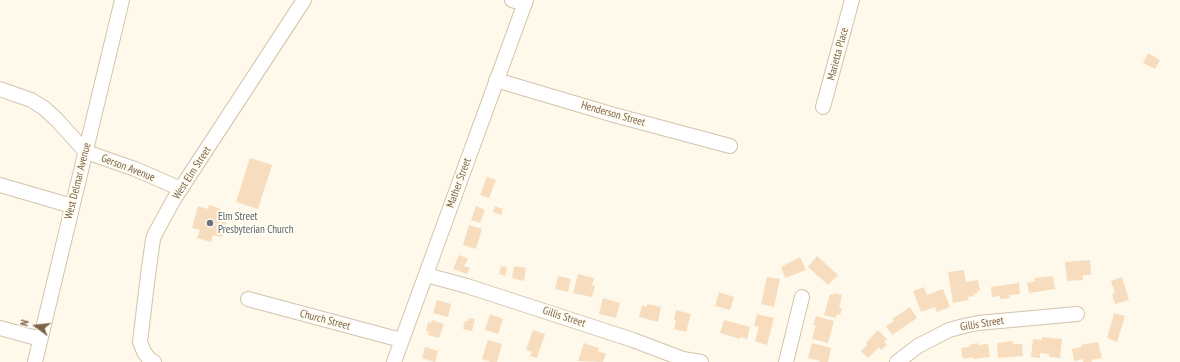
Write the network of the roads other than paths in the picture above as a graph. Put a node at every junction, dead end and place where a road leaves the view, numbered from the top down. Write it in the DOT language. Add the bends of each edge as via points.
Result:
graph roads {
  1 [pos="122,0"];
  2 [pos="304,0"];
  3 [pos="852,0"];
  4 [pos="521,1"];
  5 [pos="496,80"];
  6 [pos="0,89"];
  7 [pos="823,108"];
  8 [pos="730,146"];
  9 [pos="86,152"];
  10 [pos="0,185"];
  11 [pos="182,189"];
  12 [pos="72,206"];
  13 [pos="426,275"];
  14 [pos="802,297"];
  15 [pos="248,299"];
  16 [pos="1077,314"];
  17 [pos="0,328"];
  18 [pos="40,339"];
  19 [pos="402,340"];
  20 [pos="35,362"];
  21 [pos="154,362"];
  22 [pos="394,362"];
  23 [pos="701,362"];
  24 [pos="786,362"];
  25 [pos="897,362"];
  1 -- 9 [label="street, West Delmar Avenue"];
  2 -- 11 [label="street, West Elm Street"];
  3 -- 7 [label="street, Marietta Place"];
  4 -- 5 [label="street, Mather Street"];
  5 -- 8 [label="street, Henderson Street"];
  5 -- 13 [label="street, Mather Street"];
  6 -- 9 [label="street, Gerson Avenue" via="31,100 44,108"];
  9 -- 11 [label="street, Gerson Avenue"];
  9 -- 12 [label="street, West Delmar Avenue"];
  10 -- 12 [label="street"];
  11 -- 21 [label="street, West Elm Street" via="163,217 153,239 140,342 144,352"];
  12 -- 18 [label="street, West Delmar Avenue"];
  13 -- 19 [label="street, Mather Street"];
  13 -- 23 [label="street, Gillis Street" via="633,340 683,359"];
  14 -- 24 [label="street"];
  15 -- 19 [label="street, Church Street"];
  16 -- 25 [label="street, Gillis Street" via="964,326 949,330 918,346"];
  17 -- 18 [label="street"];
  18 -- 20 [label="street, West Delmar Avenue"];
  19 -- 22 [label="street, Mather Street"];
}
